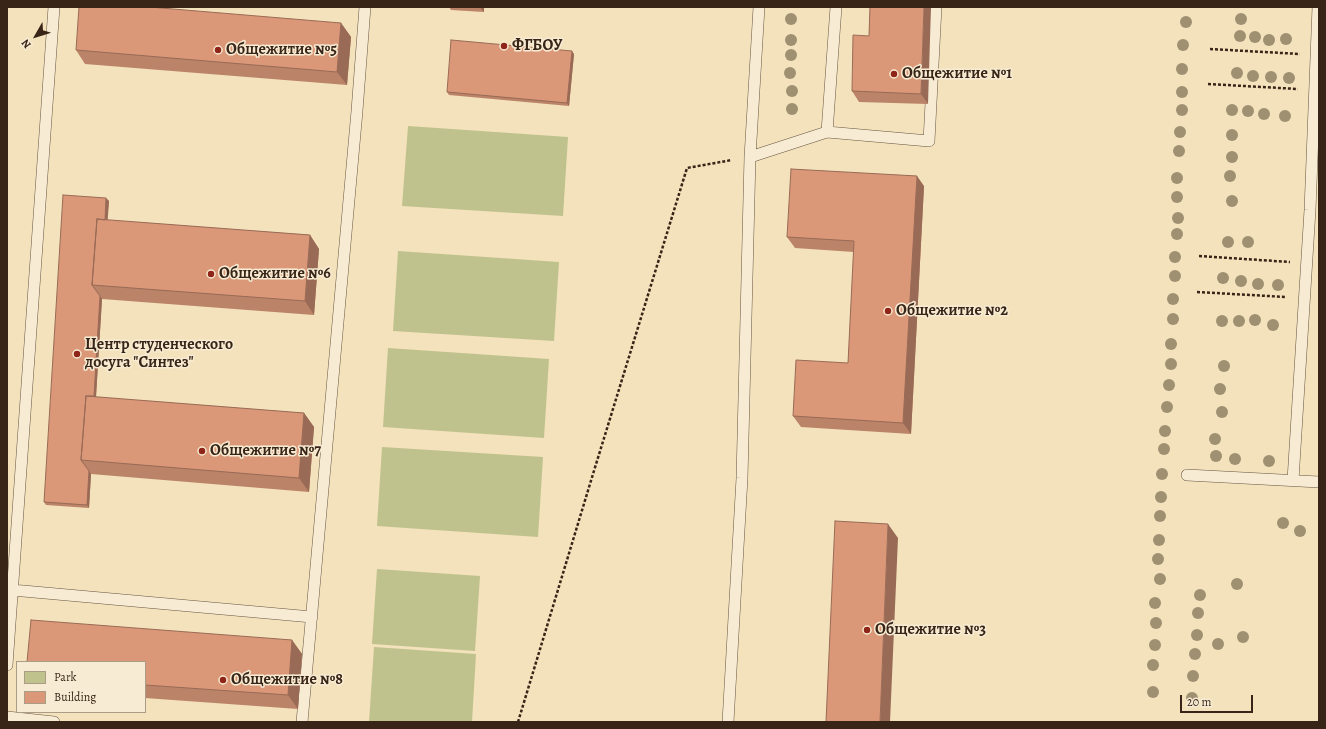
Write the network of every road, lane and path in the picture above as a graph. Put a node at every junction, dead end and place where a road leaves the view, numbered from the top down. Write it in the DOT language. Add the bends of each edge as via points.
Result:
graph roads {
  1 [pos="54,7"];
  2 [pos="365,7"];
  3 [pos="759,7"];
  4 [pos="836,7"];
  5 [pos="936,7"];
  6 [pos="1318,7"];
  7 [pos="1210,49"];
  8 [pos="1316,55"];
  9 [pos="1208,84"];
  10 [pos="1314,90"];
  11 [pos="828,132"];
  12 [pos="750,157"];
  13 [pos="1199,256"];
  14 [pos="1306,263"];
  15 [pos="1197,292"];
  16 [pos="1305,298"];
  17 [pos="1188,475"];
  18 [pos="1293,480"];
  19 [pos="1319,482"];
  20 [pos="12,590"];
  21 [pos="312,617"];
  22 [pos="7,665"];
  23 [pos="7,717"];
  24 [pos="54,722"];
  25 [pos="302,722"];
  26 [pos="518,722"];
  27 [pos="728,722"];
  1 -- 20 [label="lane"];
  2 -- 21 [label="lane"];
  3 -- 12 [label="lane"];
  4 -- 11 [label="lane"];
  5 -- 11 [label="lane" via="929,141"];
  6 -- 8 [label="lane"];
  7 -- 8 [label="path"];
  8 -- 10 [label="lane"];
  9 -- 10 [label="path"];
  10 -- 14 [label="lane"];
  11 -- 12 [label="lane"];
  12 -- 26 [label="path" via="687,168"];
  12 -- 27 [label="lane" via="742,478"];
  13 -- 14 [label="path"];
  14 -- 16 [label="lane"];
  15 -- 16 [label="path"];
  16 -- 18 [label="lane"];
  17 -- 18 [label="lane"];
  18 -- 19 [label="lane"];
  20 -- 21 [label="lane"];
  20 -- 22 [label="lane"];
  21 -- 25 [label="lane"];
  23 -- 24 [label="lane"];
}
